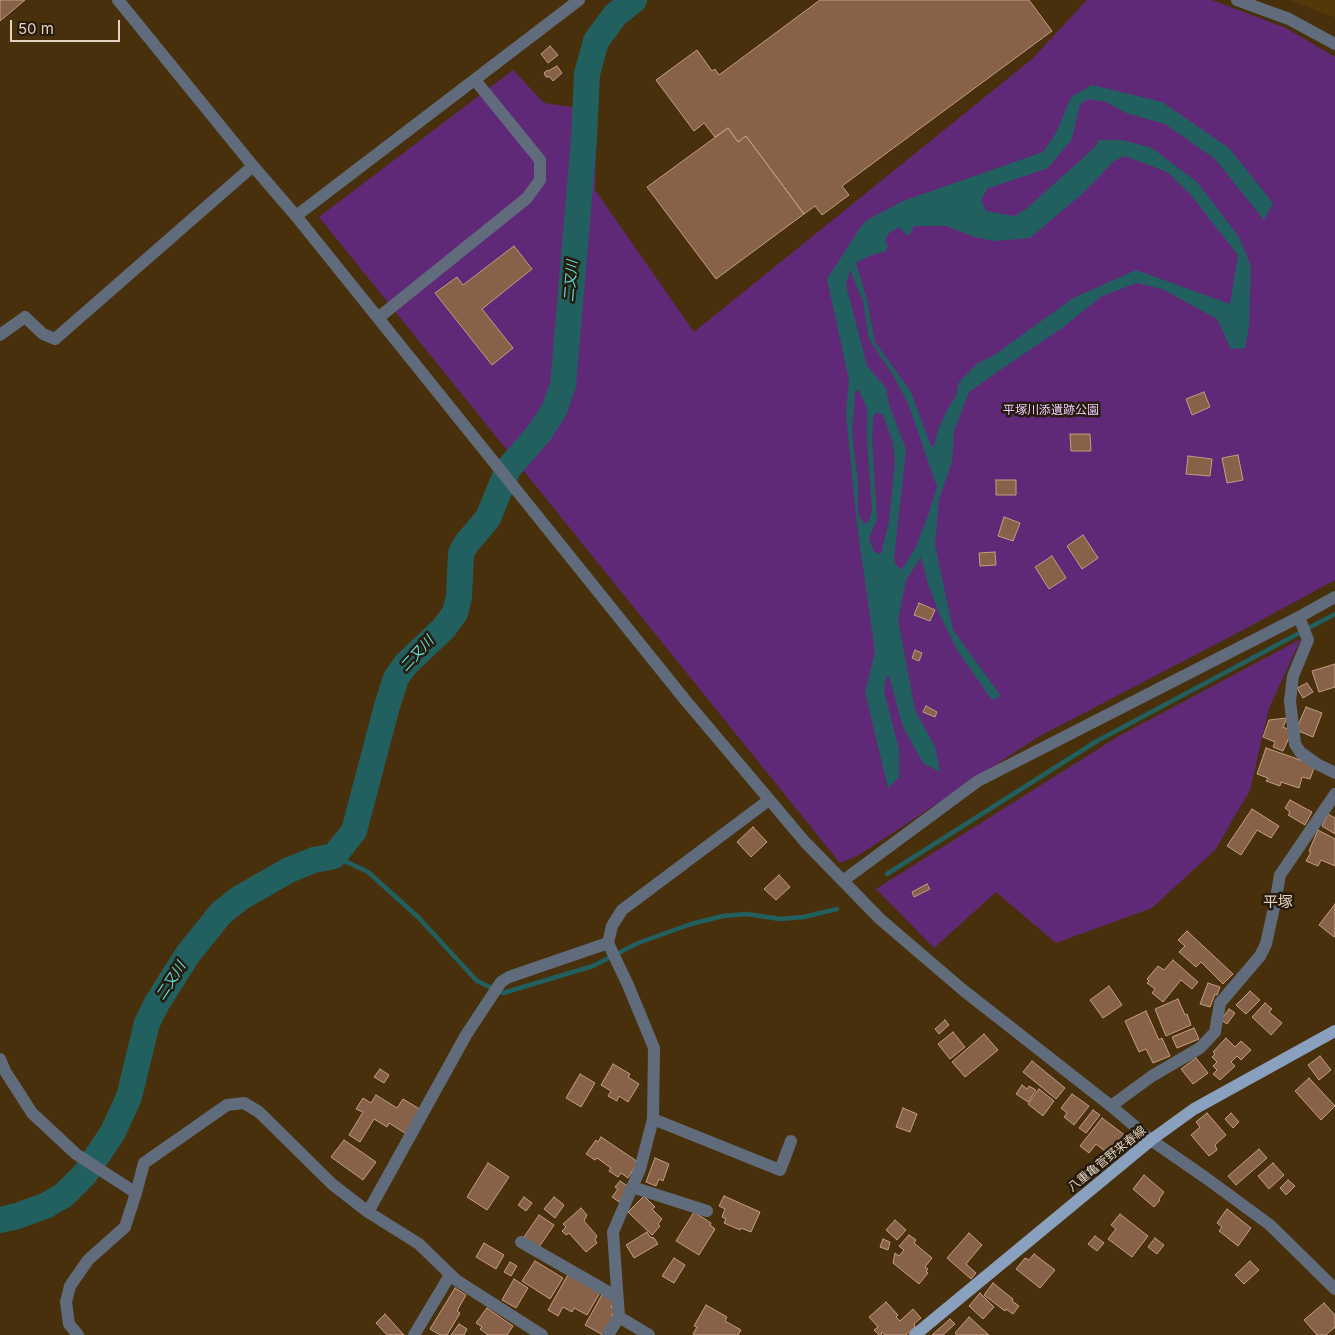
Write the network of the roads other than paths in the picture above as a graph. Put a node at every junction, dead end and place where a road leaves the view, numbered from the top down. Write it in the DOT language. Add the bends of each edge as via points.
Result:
graph roads {
  1 [pos="118,0"];
  2 [pos="579,0"];
  3 [pos="1237,0"];
  4 [pos="1335,44"];
  5 [pos="475,80"];
  6 [pos="253,166"];
  7 [pos="296,216"];
  8 [pos="378,318"];
  9 [pos="0,335"];
  10 [pos="1335,597"];
  11 [pos="1299,617"];
  12 [pos="1335,773"];
  13 [pos="1335,794"];
  14 [pos="769,800"];
  15 [pos="844,880"];
  16 [pos="608,943"];
  17 [pos="1335,1031"];
  18 [pos="2,1066"];
  19 [pos="1111,1106"];
  20 [pos="653,1119"];
  21 [pos="1151,1140"];
  22 [pos="791,1141"];
  23 [pos="632,1187"];
  24 [pos="136,1193"];
  25 [pos="707,1211"];
  26 [pos="368,1212"];
  27 [pos="521,1242"];
  28 [pos="450,1275"];
  29 [pos="1334,1287"];
  30 [pos="617,1297"];
  31 [pos="619,1317"];
  32 [pos="78,1335"];
  33 [pos="414,1335"];
  34 [pos="542,1335"];
  35 [pos="608,1335"];
  36 [pos="649,1335"];
  37 [pos="915,1335"];
  1 -- 6 [label="street"];
  2 -- 5 [label="street"];
  3 -- 4 [label="street" via="1289,19"];
  5 -- 7 [label="street"];
  5 -- 8 [label="street" via="540,160 540,180 527,198"];
  6 -- 7 [label="street"];
  6 -- 9 [label="street" via="55,339 43,334 25,317"];
  7 -- 8 [label="street"];
  8 -- 14 [label="street"];
  10 -- 11 [label="street"];
  11 -- 12 [label="street" via="1308,640 1292,676 1290,702 1295,744 1300,752"];
  11 -- 15 [label="street" via="978,781"];
  13 -- 19 [label="street" via="1280,875 1266,944 1260,956 1220,1003 1215,1032 1200,1048 1152,1076"];
  14 -- 15 [label="street"];
  14 -- 16 [label="street" via="622,910 612,926"];
  15 -- 19 [label="street" via="880,919 963,990"];
  16 -- 20 [label="street" via="654,1048"];
  16 -- 26 [label="street" via="501,982 466,1035"];
  17 -- 21 [label="main road, 八重亀菅野来春線" via="1194,1109"];
  18 -- 24 [label="street" via="32,1113 76,1154"];
  19 -- 21 [label="street"];
  20 -- 22 [label="street" via="780,1170"];
  20 -- 23 [label="street"];
  21 -- 29 [label="street" via="1270,1225"];
  21 -- 37 [label="main road, 八重亀菅野来春線"];
  23 -- 25 [label="street"];
  23 -- 30 [label="street" via="613,1232"];
  24 -- 26 [label="street" via="144,1163 227,1106 244,1103 259,1112 332,1184"];
  24 -- 32 [label="street" via="125,1227 88,1260 70,1286 66,1302 69,1324"];
  26 -- 28 [label="street" via="419,1244"];
  27 -- 30 [label="street"];
  28 -- 33 [label="street"];
  28 -- 34 [label="street"];
  30 -- 31 [label="street"];
  31 -- 35 [label="street"];
  31 -- 36 [label="street"];
}
